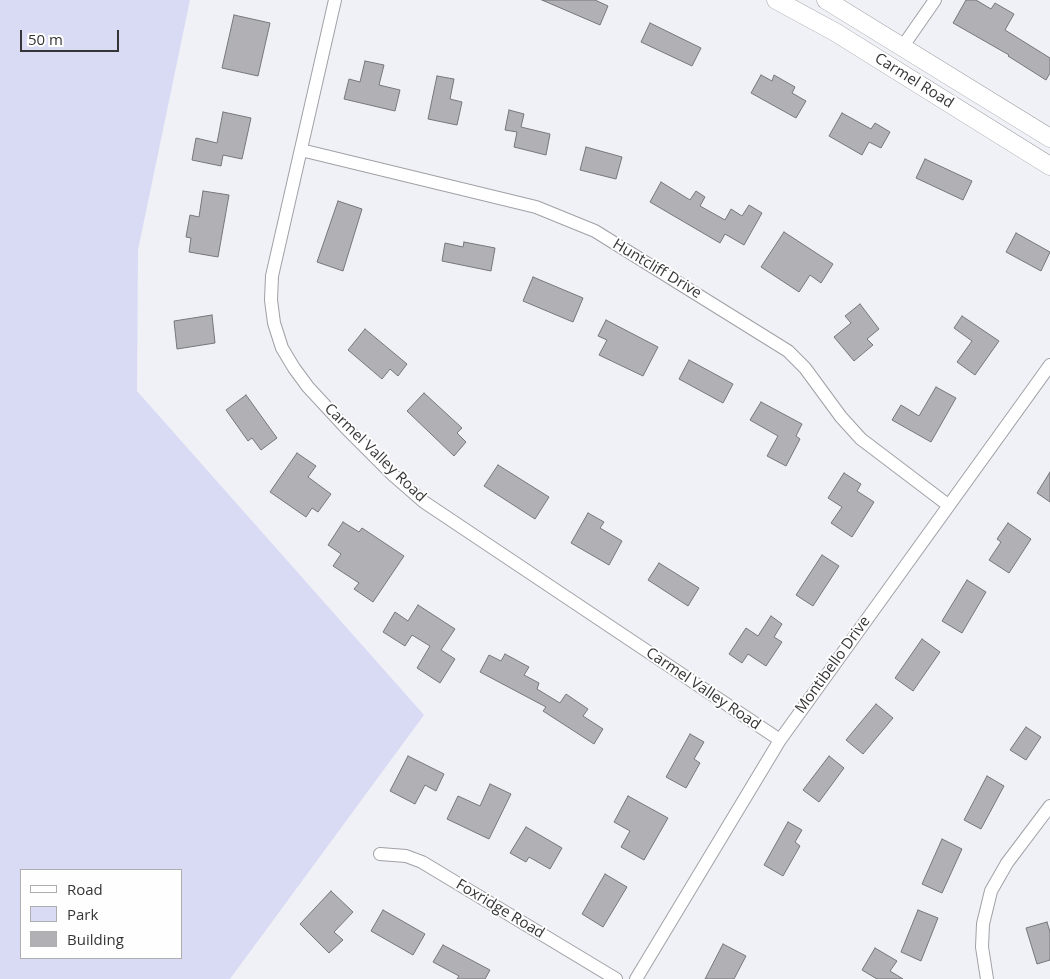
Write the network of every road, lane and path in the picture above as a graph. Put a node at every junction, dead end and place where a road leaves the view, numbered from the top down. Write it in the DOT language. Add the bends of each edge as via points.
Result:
graph roads {
  1 [pos="335,0"];
  2 [pos="776,0"];
  3 [pos="826,0"];
  4 [pos="935,0"];
  5 [pos="903,46"];
  6 [pos="1050,138"];
  7 [pos="301,150"];
  8 [pos="1050,166"];
  9 [pos="1050,365"];
  10 [pos="948,505"];
  11 [pos="780,740"];
  12 [pos="1050,806"];
  13 [pos="380,854"];
  14 [pos="616,979"];
  15 [pos="636,979"];
  16 [pos="987,979"];
  1 -- 7 [label="street, Carmel Valley Road"];
  2 -- 8 [label="main road, Carmel Road" via="835,32"];
  3 -- 5 [label="main road, Carmel Road"];
  4 -- 5 [label="street"];
  5 -- 6 [label="main road, Carmel Road"];
  7 -- 10 [label="street, Huntcliff Drive" via="536,206 595,232 788,351 806,368 861,439"];
  7 -- 11 [label="street, Carmel Valley Road" via="274,264 271,300 282,348 308,388 393,475 441,515"];
  9 -- 10 [label="street, Montibello Drive"];
  10 -- 11 [label="street, Montibello Drive"];
  11 -- 15 [label="street, Montibello Drive"];
  12 -- 16 [label="street" via="1007,863 992,891 983,924 982,947"];
  13 -- 14 [label="street, Foxridge Road" via="404,856 422,862"];
}
